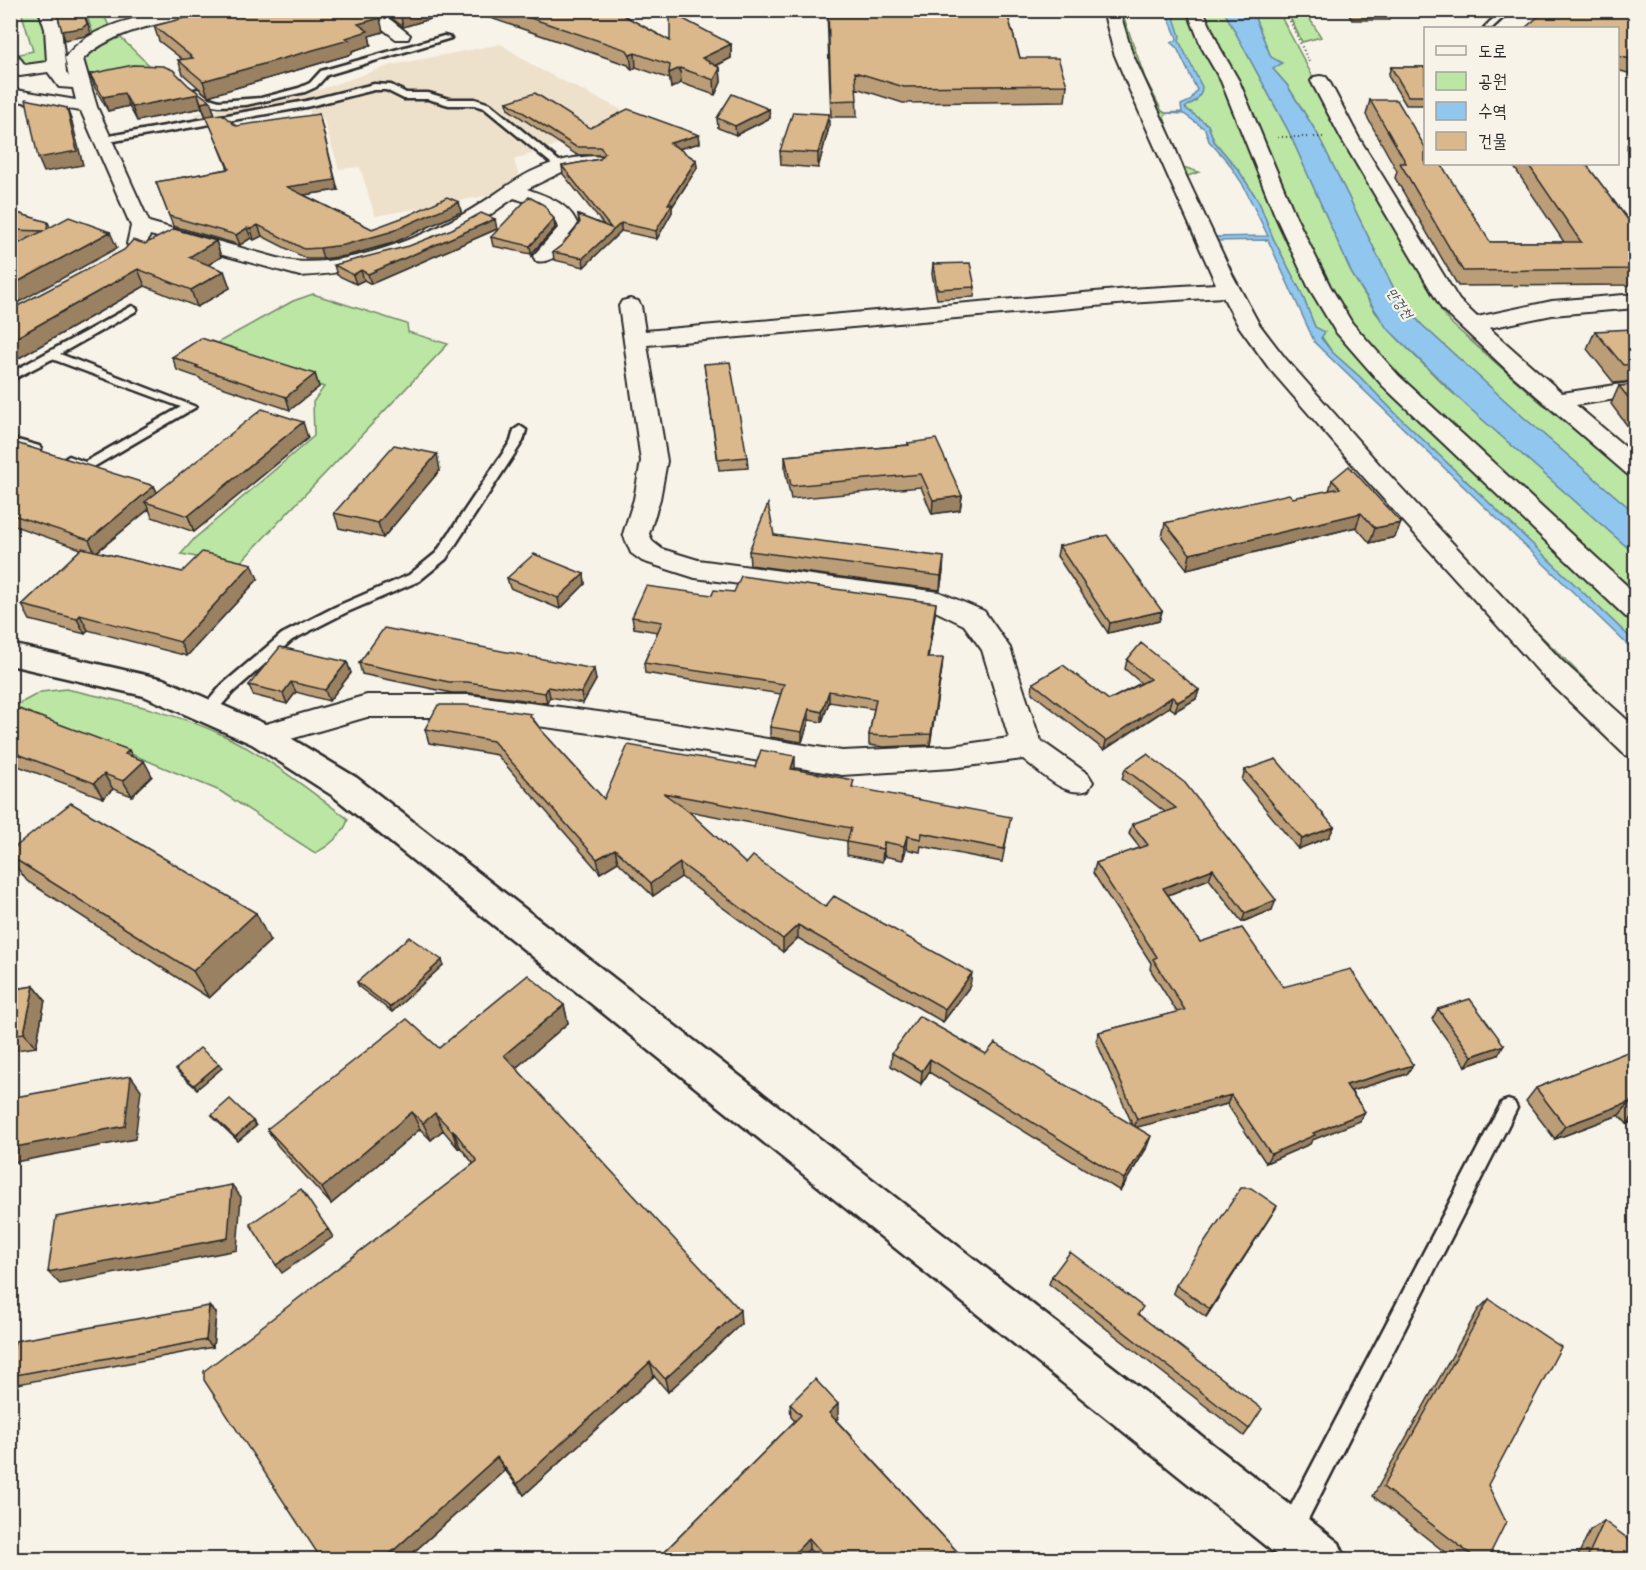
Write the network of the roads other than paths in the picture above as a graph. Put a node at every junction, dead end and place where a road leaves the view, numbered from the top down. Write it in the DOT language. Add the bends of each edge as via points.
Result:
graph roads {
  1 [pos="47,10"];
  2 [pos="196,10"];
  3 [pos="366,10"];
  4 [pos="1111,10"];
  5 [pos="1195,10"];
  6 [pos="1506,10"];
  7 [pos="1489,27"];
  8 [pos="402,35"];
  9 [pos="447,38"];
  10 [pos="10,57"];
  11 [pos="56,66"];
  12 [pos="184,81"];
  13 [pos="1320,81"];
  14 [pos="79,84"];
  15 [pos="10,94"];
  16 [pos="39,99"];
  17 [pos="88,107"];
  18 [pos="10,116"];
  19 [pos="103,140"];
  20 [pos="594,161"];
  21 [pos="560,166"];
  22 [pos="512,190"];
  23 [pos="141,225"];
  24 [pos="544,256"];
  25 [pos="121,259"];
  26 [pos="1229,290"];
  27 [pos="1635,301"];
  28 [pos="630,306"];
  29 [pos="132,309"];
  30 [pos="1471,325"];
  31 [pos="634,339"];
  32 [pos="52,354"];
  33 [pos="10,378"];
  34 [pos="1635,389"];
  35 [pos="1556,401"];
  36 [pos="520,430"];
  37 [pos="10,441"];
  38 [pos="1635,469"];
  39 [pos="1635,610"];
  40 [pos="12,656"];
  41 [pos="208,711"];
  42 [pos="263,736"];
  43 [pos="1028,747"];
  44 [pos="1635,747"];
  45 [pos="1077,782"];
  46 [pos="1508,1108"];
  47 [pos="1289,1533"];
  48 [pos="1322,1560"];
  1 -- 11 [label="street"];
  2 -- 14 [label="street" via="96,40 74,58"];
  3 -- 8 [label="street"];
  4 -- 26 [label="street" via="1138,91"];
  5 -- 39 [label="street" via="1230,81 1309,266 1343,326 1391,381"];
  6 -- 7 [label="lane"];
  9 -- 12 [label="lane" via="324,73 311,86 297,92 250,102 207,102"];
  10 -- 11 [label="street" via="20,71"];
  11 -- 14 [label="street" via="57,73"];
  13 -- 30 [label="street" via="1450,304"];
  14 -- 16 [label="street"];
  14 -- 17 [label="street"];
  15 -- 16 [label="street"];
  16 -- 17 [label="street"];
  16 -- 18 [label="street"];
  17 -- 19 [label="street"];
  19 -- 21 [label="lane" via="388,87 404,96 487,106"];
  19 -- 23 [label="street"];
  20 -- 21 [label="street"];
  21 -- 22 [label="street"];
  22 -- 23 [label="street" via="465,222 426,240 325,269 300,270"];
  22 -- 24 [label="street" via="559,210 568,219 569,229"];
  23 -- 25 [label="street" via="139,242"];
  26 -- 31 [label="street"];
  26 -- 44 [label="street" via="1248,325 1277,363 1370,469 1552,668"];
  27 -- 30 [label="street" via="1552,308"];
  28 -- 31 [label="street"];
  29 -- 32 [label="lane"];
  30 -- 35 [label="street"];
  31 -- 43 [label="street" via="654,461 636,534 641,547 652,555 695,569 939,602 974,618 996,648"];
  32 -- 33 [label="lane"];
  32 -- 37 [label="lane" via="190,407 86,466"];
  34 -- 35 [label="street"];
  35 -- 38 [label="street"];
  36 -- 41 [label="lane" via="441,556 414,578 286,637"];
  40 -- 41 [label="street" via="152,687"];
  41 -- 42 [label="street"];
  42 -- 43 [label="street" via="367,706 469,706 842,763 952,757"];
  42 -- 47 [label="street" via="345,787"];
  43 -- 45 [label="street"];
  46 -- 47 [label="lane"];
  47 -- 48 [label="street"];
}
